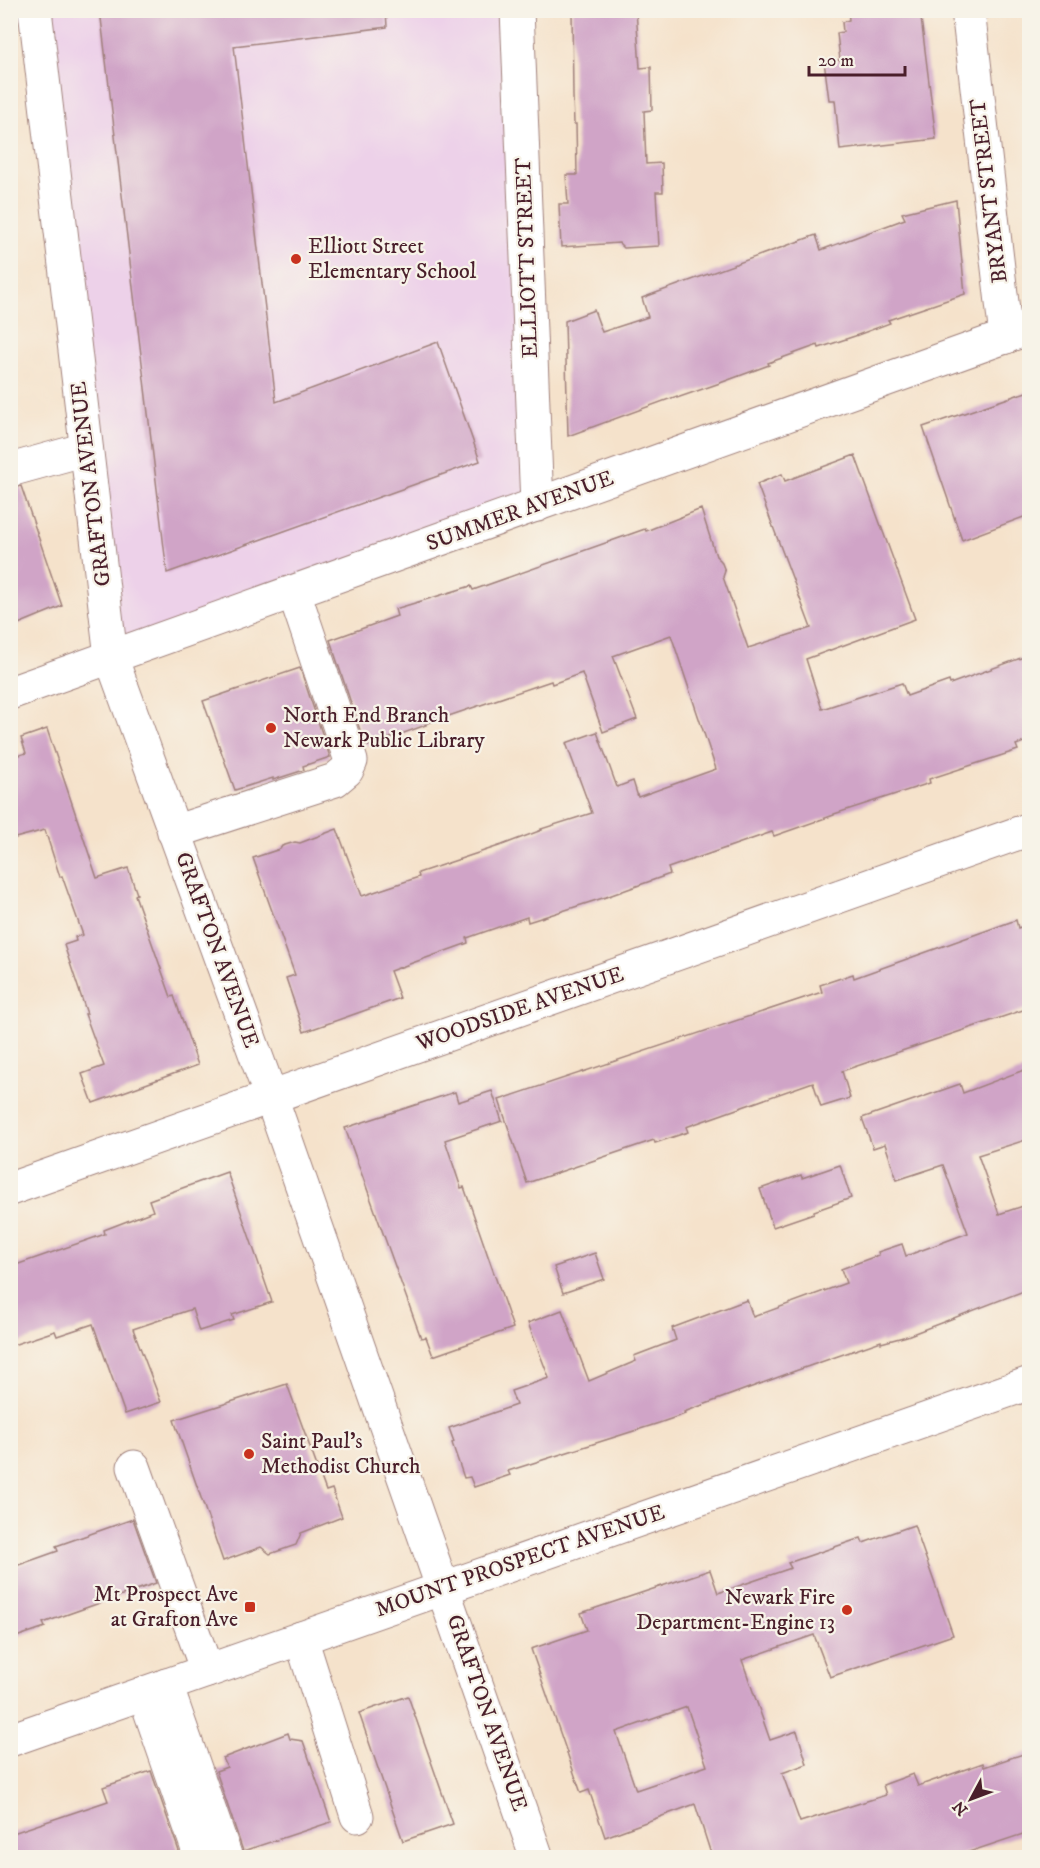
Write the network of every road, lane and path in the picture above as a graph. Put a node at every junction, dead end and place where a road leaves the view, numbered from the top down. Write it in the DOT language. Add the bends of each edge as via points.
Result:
graph roads {
  1 [pos="35,10"];
  2 [pos="517,10"];
  3 [pos="968,10"];
  4 [pos="1018,333"];
  5 [pos="86,449"];
  6 [pos="10,470"];
  7 [pos="537,505"];
  8 [pos="294,592"];
  9 [pos="111,657"];
  10 [pos="10,693"];
  11 [pos="1029,829"];
  12 [pos="174,832"];
  13 [pos="271,1097"];
  14 [pos="10,1189"];
  15 [pos="1029,1383"];
  16 [pos="134,1467"];
  17 [pos="444,1588"];
  18 [pos="301,1638"];
  19 [pos="207,1671"];
  20 [pos="155,1689"];
  21 [pos="10,1740"];
  22 [pos="357,1816"];
  23 [pos="201,1857"];
  24 [pos="226,1857"];
  25 [pos="537,1857"];
  1 -- 5 [label="street, GRAFTON AVENUE"];
  2 -- 7 [label="street, ELLIOTT STREET"];
  3 -- 4 [label="street, BRYANT STREET"];
  4 -- 7 [label="street, SUMMER AVENUE"];
  5 -- 6 [label="street"];
  5 -- 9 [label="street, GRAFTON AVENUE"];
  7 -- 8 [label="street, SUMMER AVENUE"];
  8 -- 9 [label="street, SUMMER AVENUE"];
  8 -- 12 [label="street" via="351,761 347,770 335,780"];
  9 -- 10 [label="street, SUMMER AVENUE"];
  9 -- 12 [label="street, GRAFTON AVENUE"];
  11 -- 13 [label="street, WOODSIDE AVENUE"];
  12 -- 13 [label="street, GRAFTON AVENUE"];
  13 -- 14 [label="street, WOODSIDE AVENUE"];
  13 -- 17 [label="street, GRAFTON AVENUE"];
  15 -- 17 [label="street, MOUNT PROSPECT AVENUE"];
  16 -- 19 [label="street"];
  17 -- 18 [label="street, MOUNT PROSPECT AVENUE"];
  17 -- 25 [label="street, GRAFTON AVENUE"];
  18 -- 19 [label="street, MOUNT PROSPECT AVENUE"];
  18 -- 22 [label="street"];
  19 -- 20 [label="street, MOUNT PROSPECT AVENUE"];
  20 -- 21 [label="street, MOUNT PROSPECT AVENUE"];
  20 -- 23 [label="street"];
  20 -- 24 [label="street"];
}
